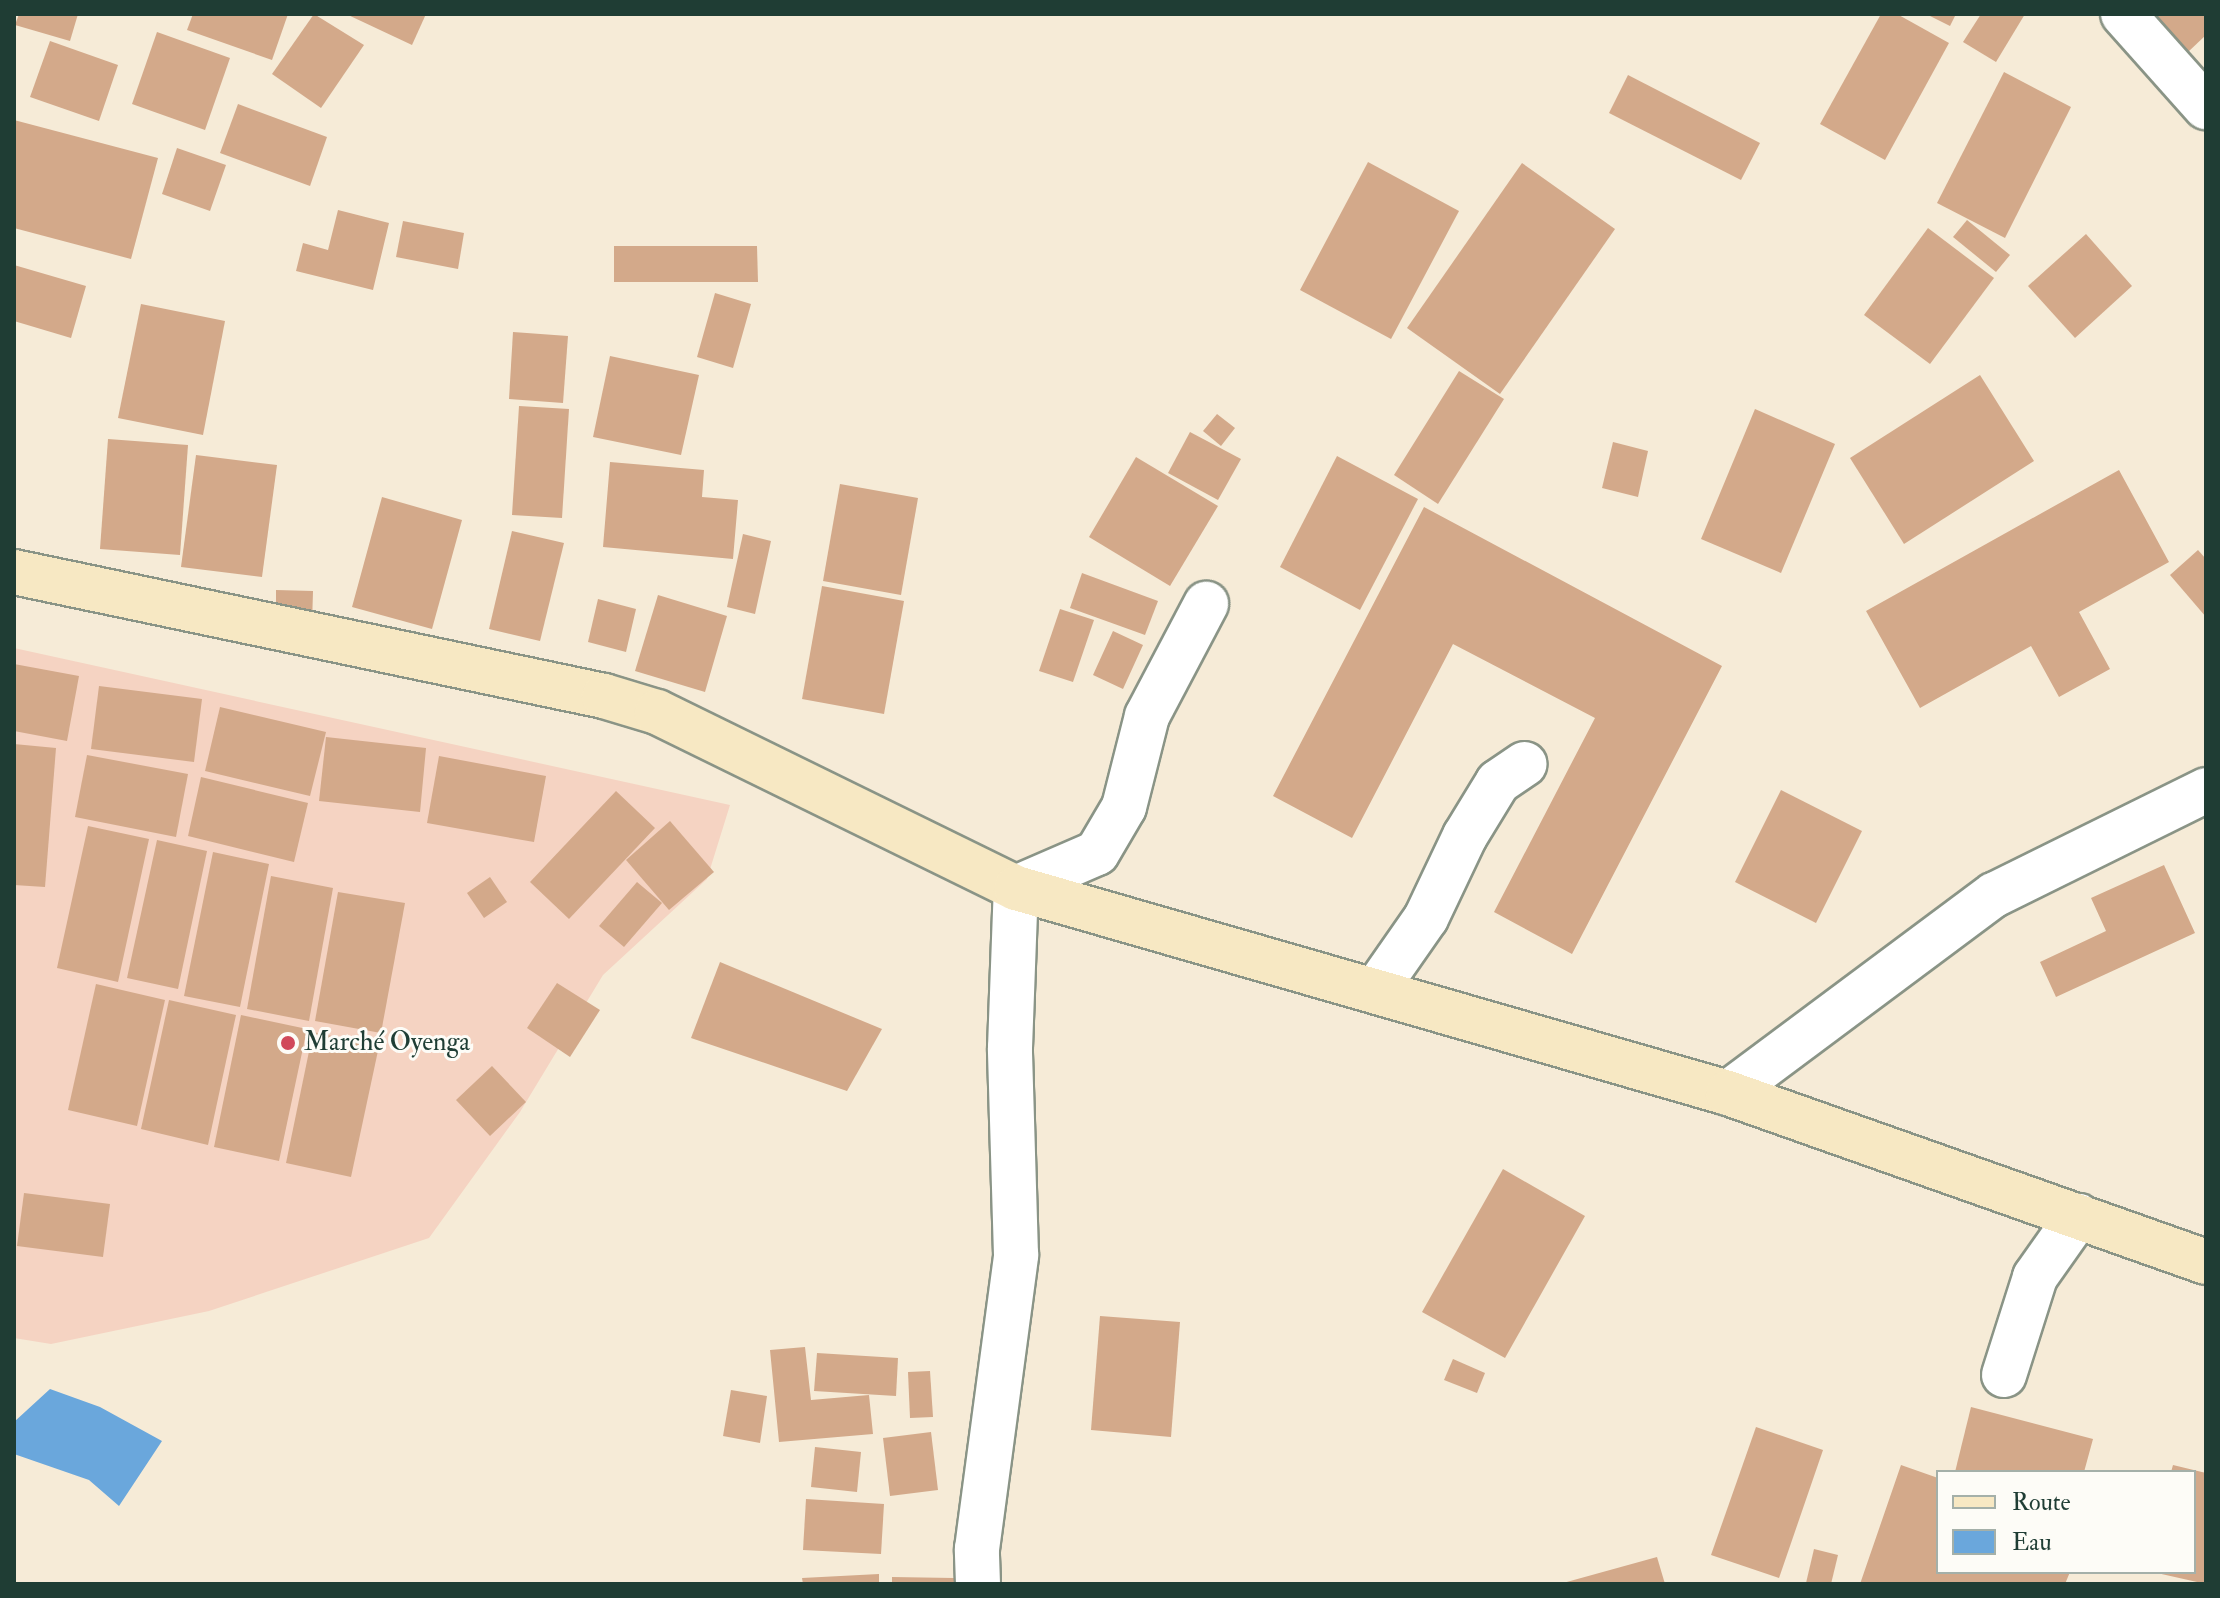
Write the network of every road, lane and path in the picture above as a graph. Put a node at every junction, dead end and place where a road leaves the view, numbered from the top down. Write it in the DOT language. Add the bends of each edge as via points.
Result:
graph roads {
  1 [pos="2123,14"];
  2 [pos="2206,107"];
  3 [pos="14,572"];
  4 [pos="1206,604"];
  5 [pos="1525,764"];
  6 [pos="2206,790"];
  7 [pos="1016,888"];
  8 [pos="1375,991"];
  9 [pos="1728,1093"];
  10 [pos="2078,1216"];
  11 [pos="2206,1262"];
  12 [pos="2004,1375"];
  13 [pos="978,1584"];
  1 -- 2 [label="street"];
  3 -- 7 [label="main road" via="604,696 657,712"];
  4 -- 7 [label="street" via="1147,716 1124,807 1097,853"];
  5 -- 8 [label="street" via="1498,782 1426,918"];
  6 -- 9 [label="street" via="1994,895"];
  7 -- 8 [label="main road"];
  7 -- 13 [label="street" via="1010,1048 1016,1255 977,1549"];
  8 -- 9 [label="main road"];
  9 -- 10 [label="main road"];
  10 -- 11 [label="main road"];
  10 -- 12 [label="street" via="2035,1277"];
}
